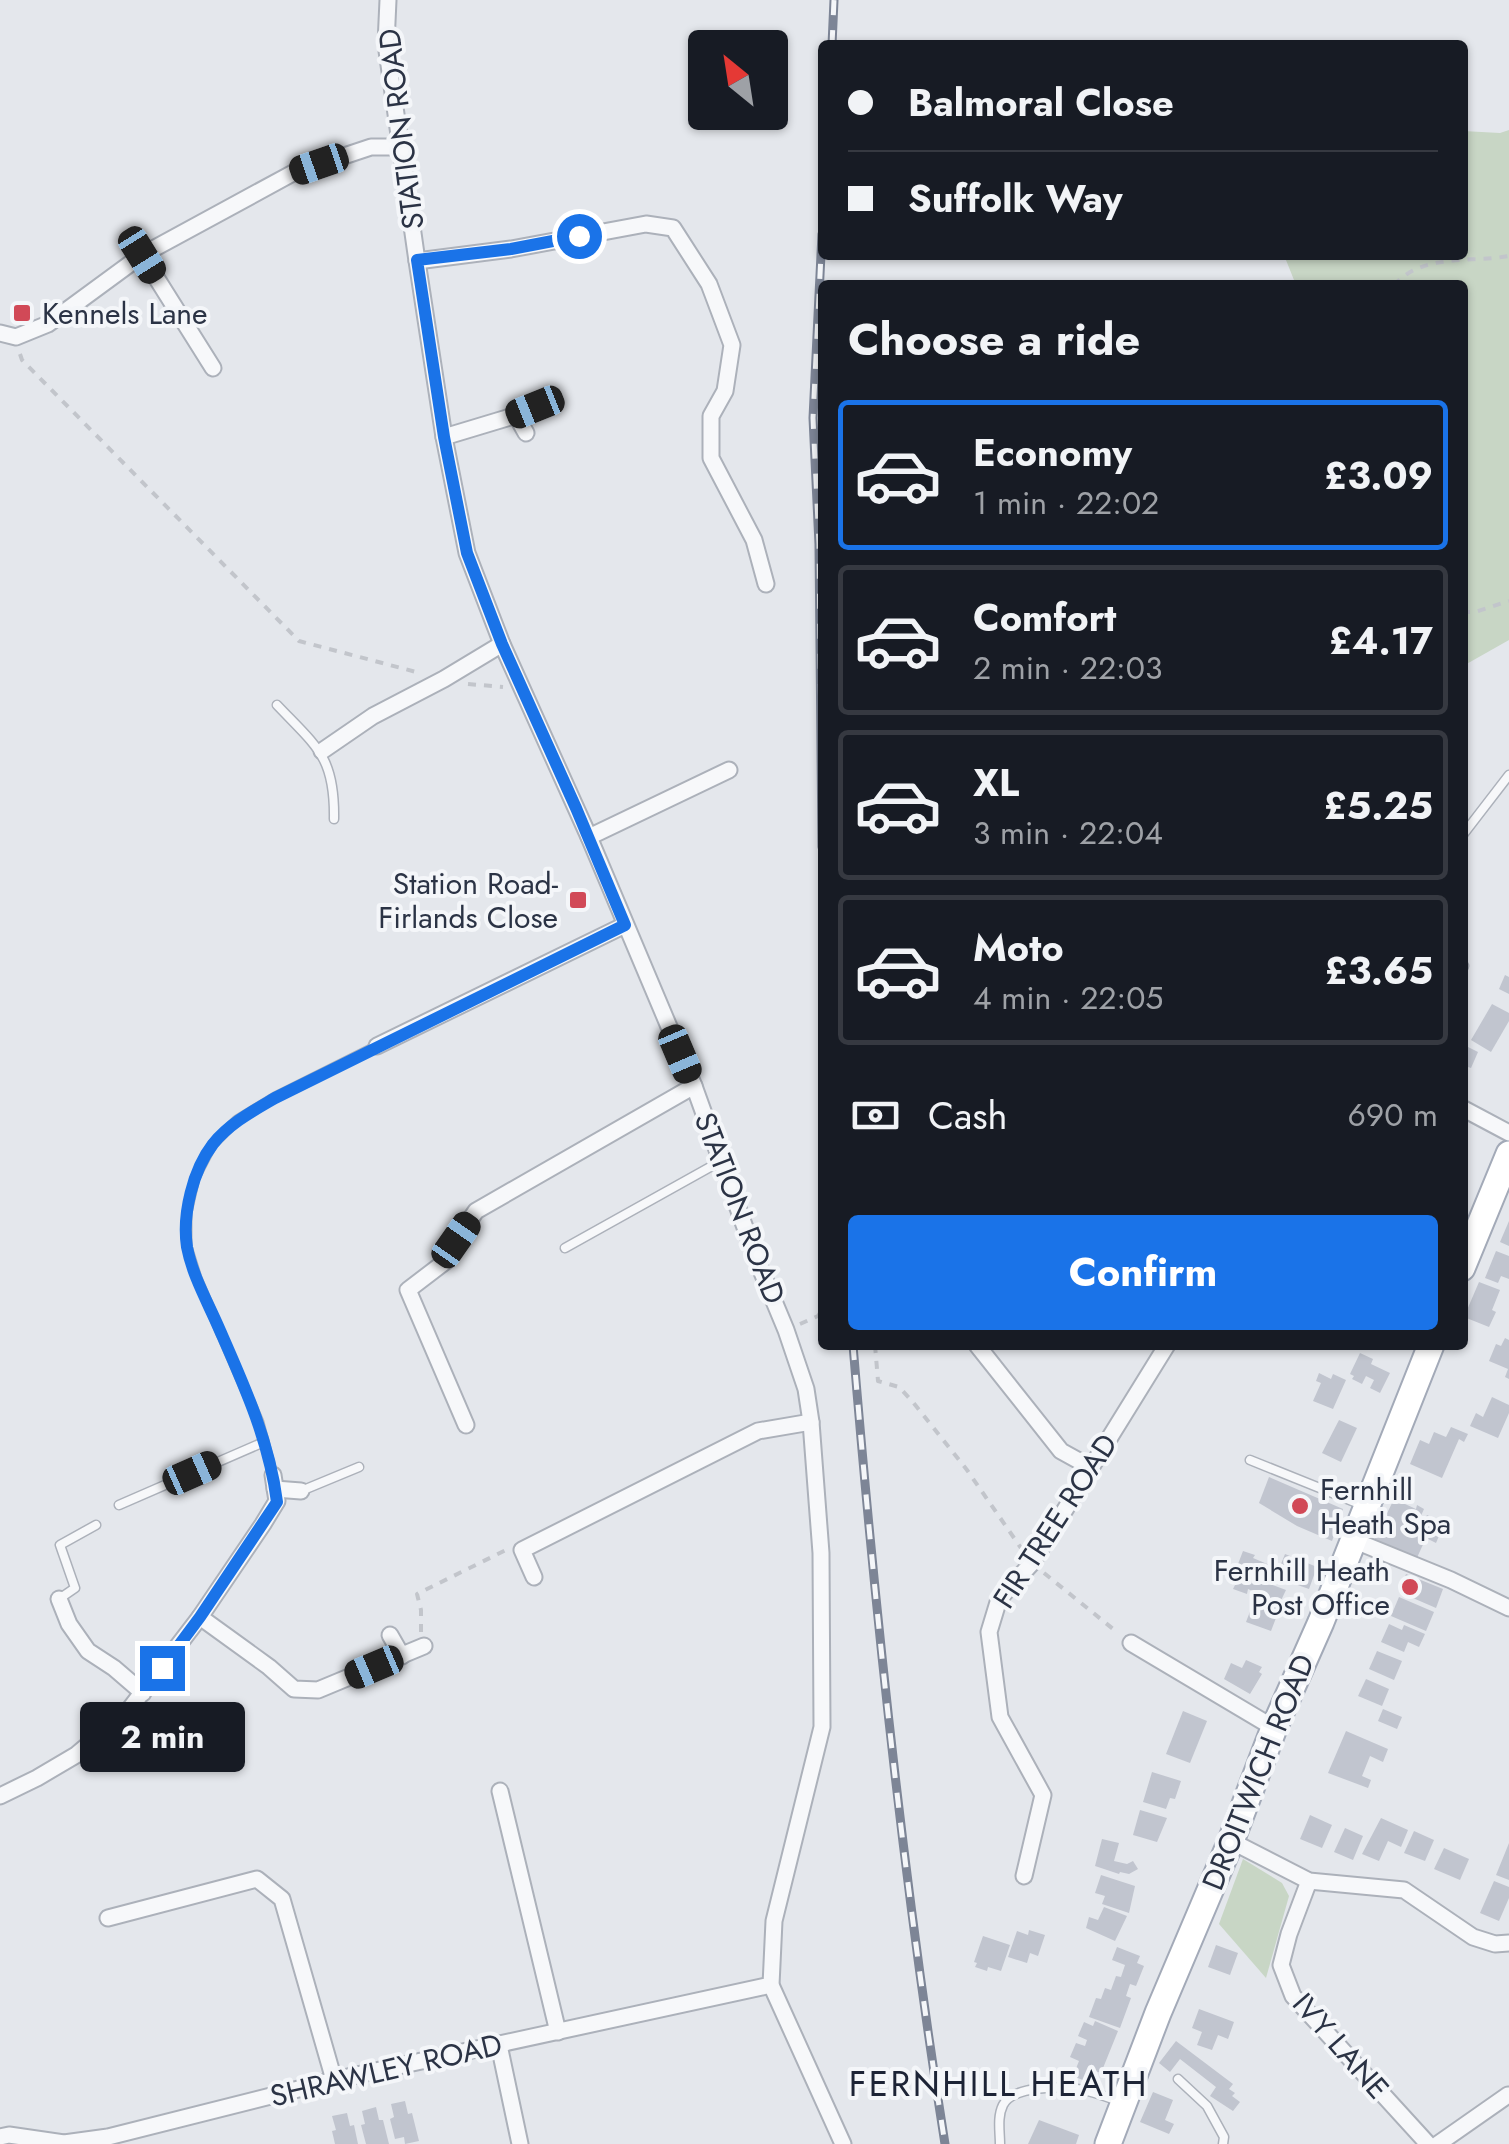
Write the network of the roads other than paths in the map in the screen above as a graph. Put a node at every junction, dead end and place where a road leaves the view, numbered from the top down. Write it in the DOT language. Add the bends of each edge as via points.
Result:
graph roads {
  1 [pos="388,0"];
  2 [pos="402,147"];
  3 [pos="142,255"];
  4 [pos="417,260"];
  5 [pos="8,335"];
  6 [pos="213,368"];
  7 [pos="553,400"];
  8 [pos="516,415"];
  9 [pos="526,434"];
  10 [pos="444,437"];
  11 [pos="766,584"];
  12 [pos="502,644"];
  13 [pos="278,705"];
  14 [pos="322,751"];
  15 [pos="728,770"];
  16 [pos="1509,774"];
  17 [pos="334,819"];
  18 [pos="1468,828"];
  19 [pos="589,838"];
  20 [pos="625,925"];
  21 [pos="377,1046"];
  22 [pos="694,1086"];
  23 [pos="1468,1111"];
  24 [pos="1509,1133"];
  25 [pos="1509,1154"];
  26 [pos="721,1161"];
  27 [pos="565,1248"];
  28 [pos="1468,1253"];
  29 [pos="980,1350"];
  30 [pos="1164,1350"];
  31 [pos="1429,1350"];
  32 [pos="812,1422"];
  33 [pos="466,1425"];
  34 [pos="264,1442"];
  35 [pos="1250,1460"];
  36 [pos="359,1466"];
  37 [pos="1090,1467"];
  38 [pos="274,1482"];
  39 [pos="301,1491"];
  40 [pos="119,1505"];
  41 [pos="1366,1507"];
  42 [pos="96,1525"];
  43 [pos="1353,1540"];
  44 [pos="534,1577"];
  45 [pos="60,1599"];
  46 [pos="1509,1608"];
  47 [pos="200,1617"];
  48 [pos="390,1636"];
  49 [pos="1131,1643"];
  50 [pos="424,1646"];
  51 [pos="402,1656"];
  52 [pos="143,1693"];
  53 [pos="1274,1728"];
  54 [pos="500,1791"];
  55 [pos="0,1796"];
  56 [pos="1230,1841"];
  57 [pos="1024,1876"];
  58 [pos="1309,1881"];
  59 [pos="108,1918"];
  60 [pos="1509,1942"];
  61 [pos="772,1985"];
  62 [pos="558,2032"];
  63 [pos="499,2044"];
  64 [pos="1178,2079"];
  65 [pos="334,2080"];
  66 [pos="1508,2095"];
  67 [pos="1124,2102"];
  68 [pos="0,2137"];
  69 [pos="109,2141"];
  70 [pos="520,2144"];
  71 [pos="842,2144"];
  72 [pos="1000,2144"];
  73 [pos="1108,2144"];
  74 [pos="1223,2144"];
  75 [pos="1428,2144"];
  76 [pos="1438,2144"];
  1 -- 2 [label="street, STATION ROAD" via="386,44"];
  2 -- 3 [label="street" via="371,147 293,173"];
  2 -- 4 [label="street, STATION ROAD"];
  3 -- 5 [label="street" via="48,324"];
  3 -- 6 [label="street"];
  4 -- 10 [label="street, STATION ROAD"];
  4 -- 11 [label="street" via="646,224 673,228 709,284 732,345 725,391 711,416 711,458 754,540"];
  7 -- 8 [label="street"];
  8 -- 9 [label="street"];
  8 -- 10 [label="street"];
  10 -- 12 [label="street, STATION ROAD" via="467,553"];
  12 -- 14 [label="street"];
  12 -- 19 [label="street, STATION ROAD"];
  13 -- 14 [label="lane"];
  14 -- 17 [label="lane" via="334,790"];
  15 -- 19 [label="street"];
  16 -- 18 [label="lane"];
  19 -- 20 [label="street, STATION ROAD"];
  20 -- 21 [label="street"];
  20 -- 22 [label="street, STATION ROAD"];
  21 -- 34 [label="lane" via="237,1120 212,1145 195,1178 187,1246"];
  22 -- 26 [label="street, STATION ROAD"];
  22 -- 33 [label="street" via="476,1211 446,1261 408,1290"];
  23 -- 24 [label="street"];
  25 -- 28 [label="main road"];
  26 -- 27 [label="lane"];
  26 -- 32 [label="street, STATION ROAD" via="786,1330"];
  29 -- 37 [label="street" via="1061,1451"];
  30 -- 37 [label="street, FIR TREE ROAD"];
  31 -- 41 [label="main road, DROITWICH ROAD"];
  32 -- 44 [label="street" via="758,1431 522,1550"];
  32 -- 61 [label="street, STATION ROAD" via="822,1553 822,1727 774,1921"];
  34 -- 38 [label="lane"];
  34 -- 40 [label="lane"];
  35 -- 41 [label="lane"];
  36 -- 39 [label="lane"];
  37 -- 57 [label="street, FIR TREE ROAD" via="1032,1562 1000,1599 988,1632 1000,1717 1043,1795"];
  38 -- 39 [label="street"];
  38 -- 47 [label="street" via="277,1502"];
  41 -- 43 [label="main road, DROITWICH ROAD"];
  42 -- 45 [label="lane" via="60,1544 75,1588"];
  43 -- 46 [label="street"];
  43 -- 53 [label="main road, DROITWICH ROAD"];
  45 -- 52 [label="street" via="88,1652"];
  47 -- 51 [label="street" via="294,1688 318,1690"];
  47 -- 52 [label="street"];
  48 -- 51 [label="street"];
  49 -- 53 [label="street"];
  50 -- 51 [label="street"];
  52 -- 55 [label="street" via="76,1755"];
  53 -- 56 [label="main road, DROITWICH ROAD"];
  54 -- 62 [label="street"];
  56 -- 58 [label="street"];
  56 -- 67 [label="main road, DROITWICH ROAD"];
  58 -- 60 [label="street" via="1404,1890 1473,1938"];
  58 -- 75 [label="street, IVY LANE" via="1281,1965 1294,1996"];
  59 -- 65 [label="street" via="257,1879 282,1899"];
  61 -- 62 [label="street, SHRAWLEY ROAD"];
  61 -- 71 [label="street, STATION ROAD"];
  62 -- 63 [label="street, SHRAWLEY ROAD"];
  63 -- 65 [label="street, SHRAWLEY ROAD"];
  63 -- 70 [label="street"];
  64 -- 74 [label="lane" via="1206,2106"];
  65 -- 69 [label="street, SHRAWLEY ROAD"];
  66 -- 76 [label="street"];
  67 -- 72 [label="lane" via="1083,2090 1017,2092 999,2116"];
  67 -- 73 [label="main road, DROITWICH ROAD"];
  68 -- 69 [label="street, SHRAWLEY ROAD"];
}
